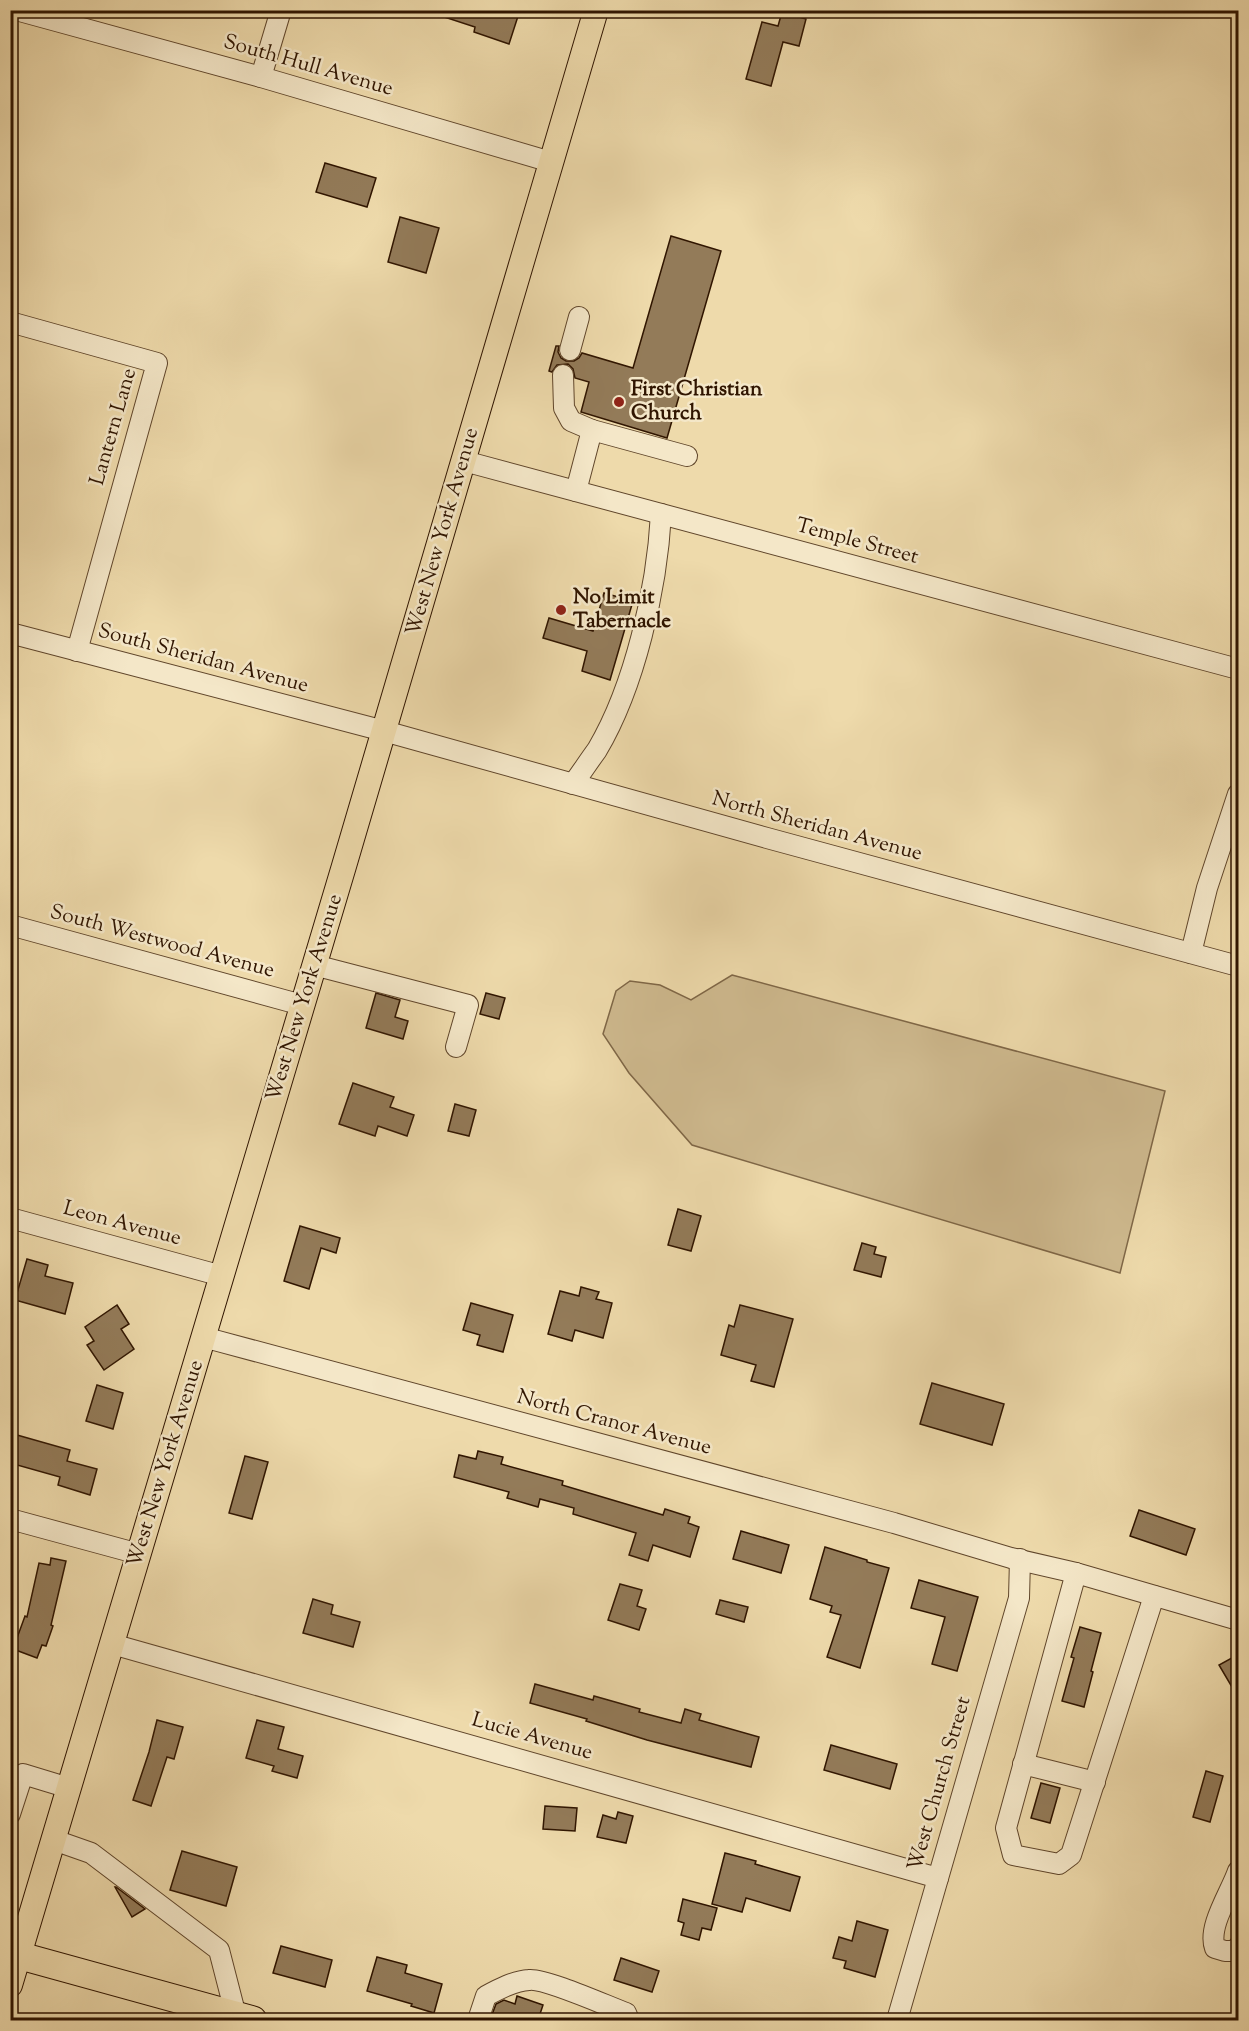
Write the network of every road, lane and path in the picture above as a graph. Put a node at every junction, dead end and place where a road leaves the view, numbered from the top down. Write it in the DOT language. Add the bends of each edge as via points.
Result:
graph roads {
  1 [pos="16,10"];
  2 [pos="281,10"];
  3 [pos="596,10"];
  4 [pos="261,77"];
  5 [pos="552,162"];
  6 [pos="579,317"];
  7 [pos="10,322"];
  8 [pos="570,350"];
  9 [pos="563,375"];
  10 [pos="592,430"];
  11 [pos="687,456"];
  12 [pos="464,461"];
  13 [pos="576,491"];
  14 [pos="661,514"];
  15 [pos="10,633"];
  16 [pos="77,651"];
  17 [pos="1239,669"];
  18 [pos="384,731"];
  19 [pos="573,784"];
  20 [pos="1239,794"];
  21 [pos="10,925"];
  22 [pos="1191,953"];
  23 [pos="314,965"];
  24 [pos="1239,966"];
  25 [pos="302,1005"];
  26 [pos="456,1047"];
  27 [pos="10,1218"];
  28 [pos="222,1276"];
  29 [pos="203,1337"];
  30 [pos="10,1519"];
  31 [pos="139,1554"];
  32 [pos="1016,1558"];
  33 [pos="1076,1573"];
  34 [pos="1154,1596"];
  35 [pos="1239,1620"];
  36 [pos="112,1644"];
  37 [pos="1023,1764"];
  38 [pos="1095,1782"];
  39 [pos="69,1788"];
  40 [pos="10,1815"];
  41 [pos="54,1840"];
  42 [pos="938,1878"];
  43 [pos="1237,1886"];
  44 [pos="1239,1947"];
  45 [pos="15,1954"];
  46 [pos="10,1985"];
  47 [pos="245,2018"];
  48 [pos="478,2020"];
  49 [pos="629,2020"];
  50 [pos="897,2020"];
  1 -- 4 [label="street, South Hull Avenue"];
  2 -- 4 [label="street"];
  3 -- 5 [label="main road, West New York Avenue"];
  4 -- 5 [label="street, South Hull Avenue"];
  5 -- 12 [label="main road, West New York Avenue"];
  6 -- 8 [label="street"];
  7 -- 16 [label="street, Lantern Lane" via="157,363"];
  9 -- 10 [label="street" via="563,399 571,421"];
  10 -- 11 [label="street"];
  10 -- 13 [label="street"];
  12 -- 13 [label="street, Temple Street"];
  12 -- 18 [label="main road, West New York Avenue"];
  13 -- 14 [label="street, Temple Street"];
  14 -- 17 [label="street, Temple Street"];
  14 -- 19 [label="street" via="659,554 631,669 597,748"];
  15 -- 16 [label="street, South Sheridan Avenue"];
  16 -- 18 [label="street, South Sheridan Avenue"];
  18 -- 19 [label="street, North Sheridan Avenue"];
  18 -- 23 [label="main road, West New York Avenue"];
  19 -- 22 [label="street, North Sheridan Avenue"];
  20 -- 22 [label="street" via="1207,888"];
  21 -- 25 [label="street, South Westwood Avenue"];
  22 -- 24 [label="street, North Sheridan Avenue"];
  23 -- 25 [label="main road, West New York Avenue"];
  23 -- 26 [label="street" via="468,1005"];
  25 -- 28 [label="main road, West New York Avenue"];
  27 -- 28 [label="street, Leon Avenue"];
  28 -- 29 [label="main road, West New York Avenue"];
  29 -- 31 [label="main road, West New York Avenue"];
  29 -- 32 [label="street, North Cranor Avenue"];
  30 -- 31 [label="street"];
  31 -- 36 [label="main road, West New York Avenue"];
  32 -- 33 [label="street, North Cranor Avenue"];
  32 -- 42 [label="street, West Church Street" via="1019,1598"];
  33 -- 34 [label="street, North Cranor Avenue"];
  33 -- 37 [label="street"];
  34 -- 35 [label="street, North Cranor Avenue"];
  34 -- 38 [label="street"];
  36 -- 39 [label="main road, West New York Avenue"];
  36 -- 42 [label="street, Lucie Avenue"];
  37 -- 38 [label="street"];
  37 -- 38 [label="street" via="1006,1828 1013,1855 1059,1864 1071,1855"];
  39 -- 40 [label="street" via="23,1774"];
  39 -- 41 [label="main road, West New York Avenue"];
  41 -- 45 [label="main road, West New York Avenue"];
  41 -- 47 [label="street" via="91,1853 219,1950"];
  42 -- 50 [label="street, West Church Street"];
  43 -- 44 [label="street" via="1214,1928 1212,1940 1215,1948 1225,1951 1236,1951"];
  45 -- 46 [label="main road, West New York Avenue"];
  45 -- 47 [label="highway"];
  48 -- 49 [label="street" via="486,1996 531,1979 626,2013"];
}
